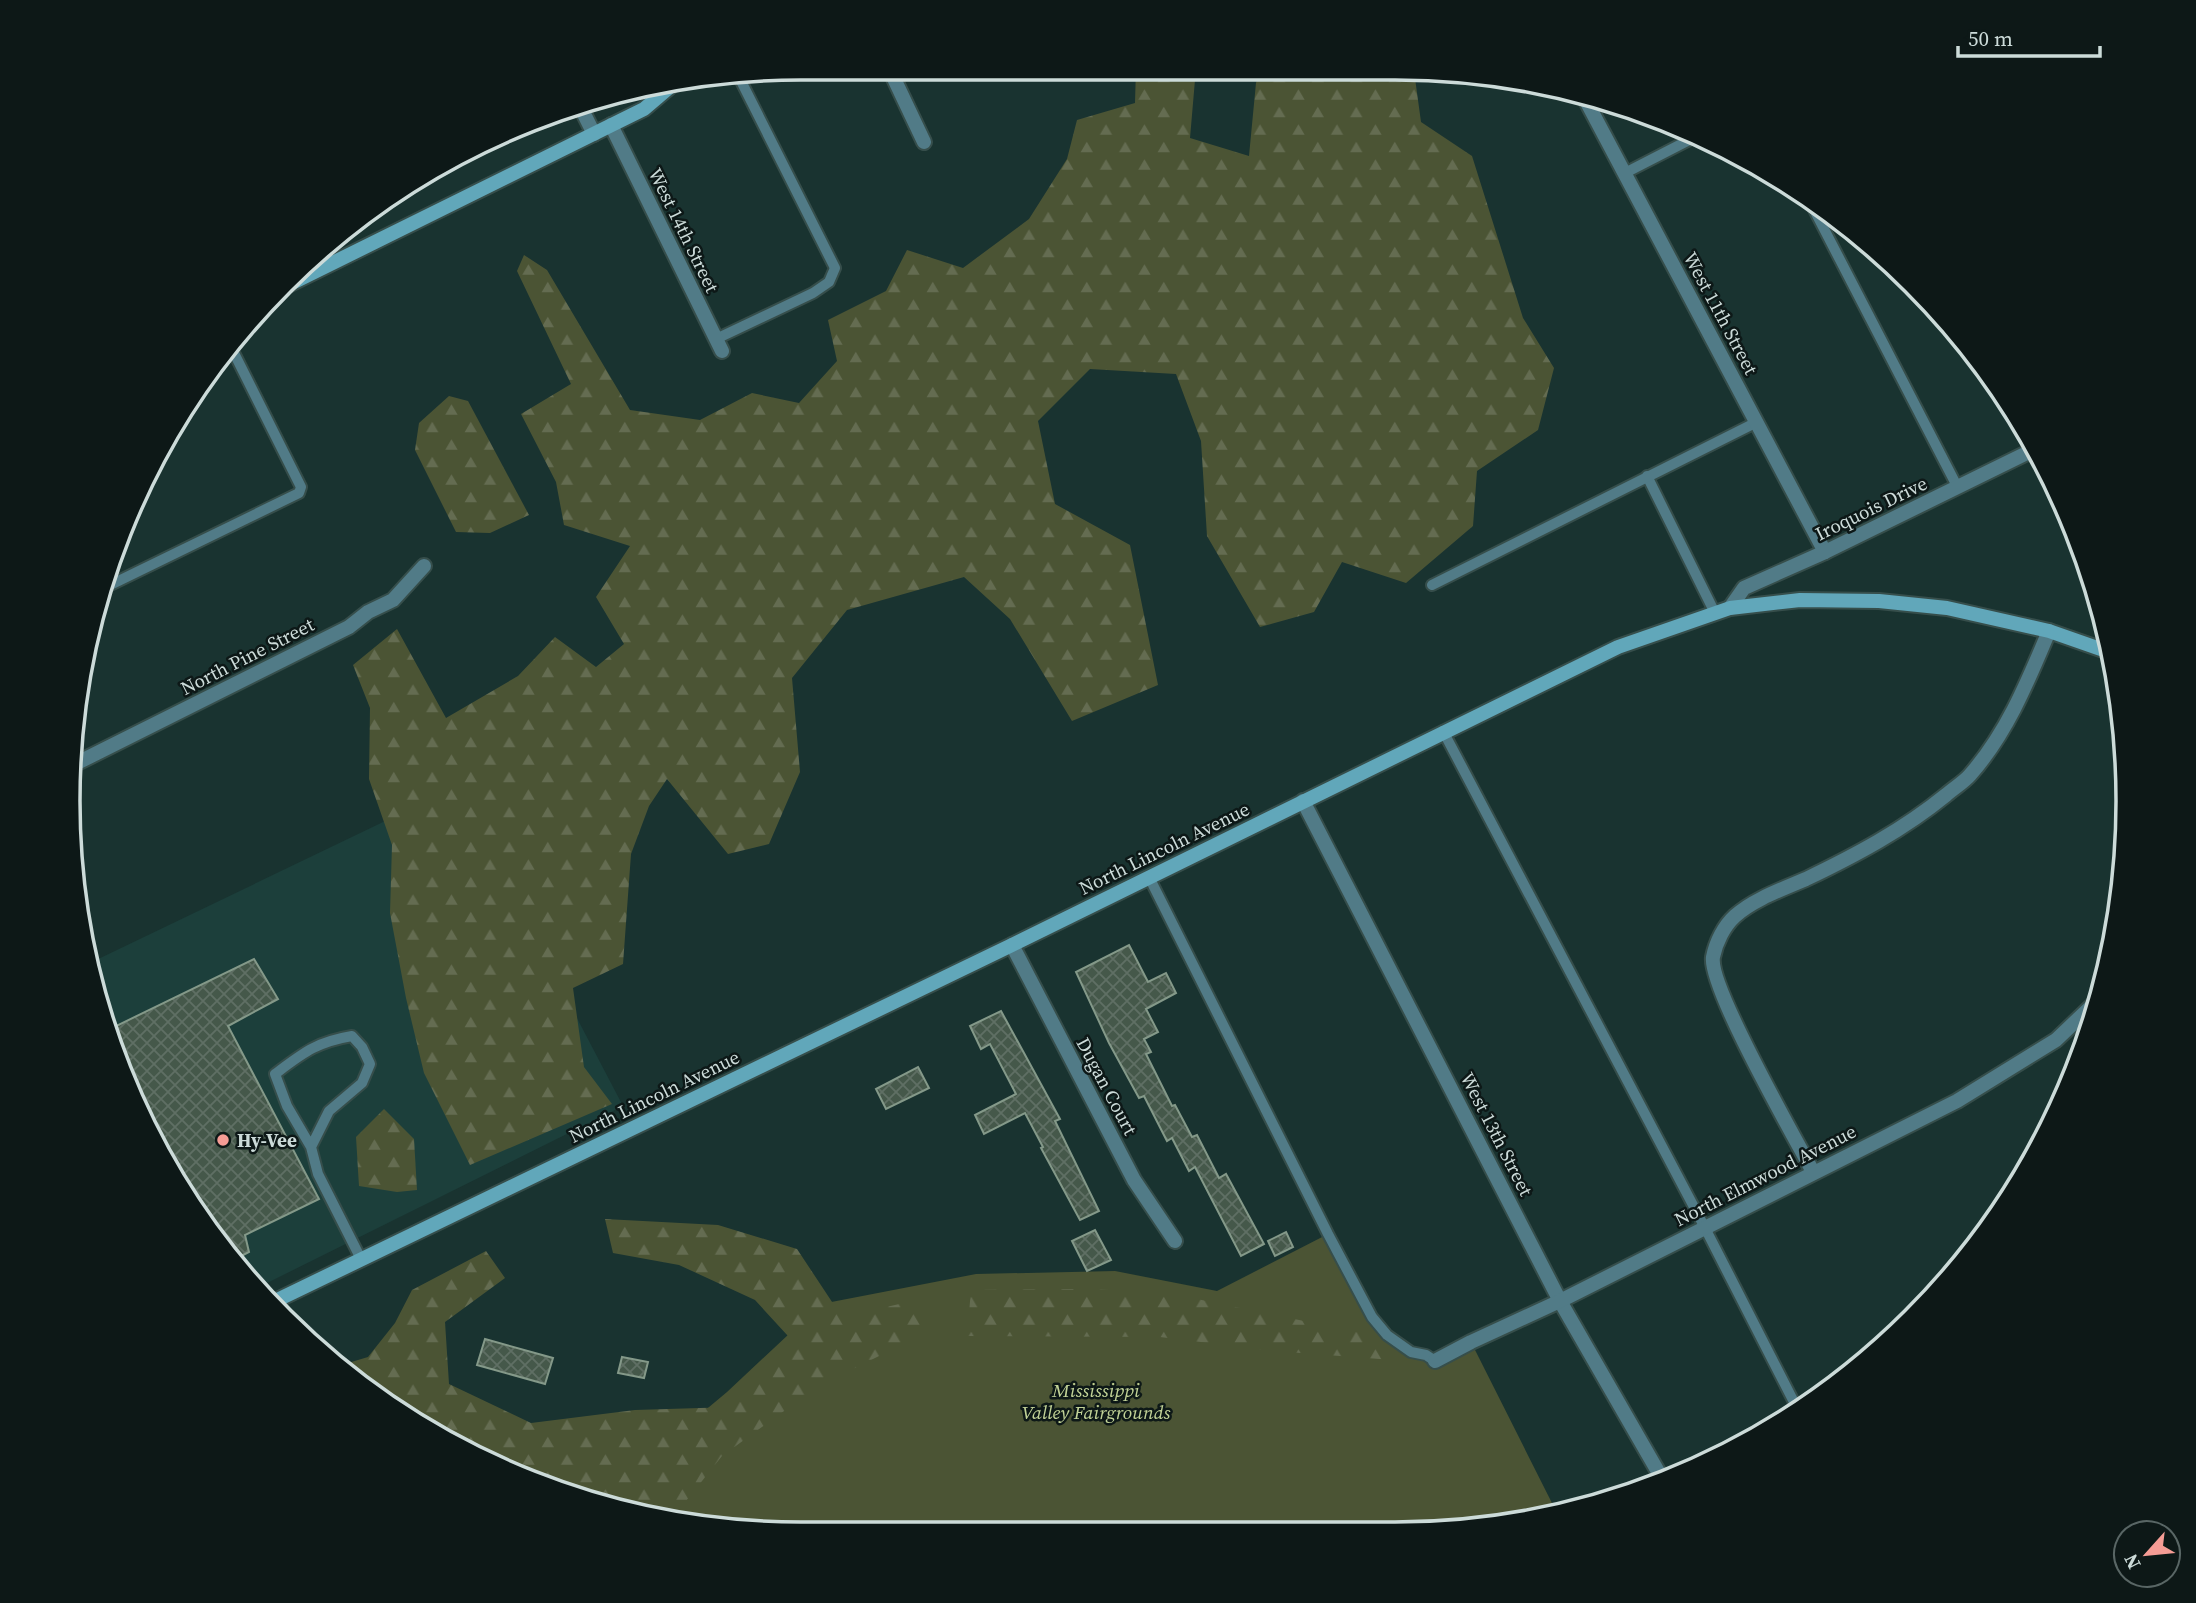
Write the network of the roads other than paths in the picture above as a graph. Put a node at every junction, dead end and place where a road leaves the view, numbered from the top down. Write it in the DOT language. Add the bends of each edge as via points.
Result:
graph roads {
  1 [pos="894,80"];
  2 [pos="743,83"];
  3 [pos="662,94"];
  4 [pos="1590,108"];
  5 [pos="584,115"];
  6 [pos="611,125"];
  7 [pos="594,134"];
  8 [pos="925,142"];
  9 [pos="1685,142"];
  10 [pos="1625,173"];
  11 [pos="1819,219"];
  12 [pos="311,274"];
  13 [pos="719,345"];
  14 [pos="235,355"];
  15 [pos="1758,422"];
  16 [pos="2026,454"];
  17 [pos="1647,476"];
  18 [pos="1958,488"];
  19 [pos="1825,552"];
  20 [pos="424,566"];
  21 [pos="115,583"];
  22 [pos="1432,584"];
  23 [pos="1730,608"];
  24 [pos="1715,613"];
  25 [pos="2049,631"];
  26 [pos="2099,649"];
  27 [pos="1443,731"];
  28 [pos="82,761"];
  29 [pos="1303,800"];
  30 [pos="1149,877"];
  31 [pos="1012,945"];
  32 [pos="2083,1015"];
  33 [pos="311,1147"];
  34 [pos="1813,1172"];
  35 [pos="1704,1226"];
  36 [pos="1175,1241"];
  37 [pos="361,1259"];
  38 [pos="280,1299"];
  39 [pos="1560,1301"];
  40 [pos="1435,1361"];
  41 [pos="1794,1402"];
  42 [pos="1658,1472"];
  1 -- 8 [label="street"];
  2 -- 13 [label="lane" via="835,268 829,282 813,293"];
  3 -- 6 [label="street" via="644,109"];
  4 -- 10 [label="street, West 11th Street"];
  5 -- 7 [label="street"];
  6 -- 7 [label="street"];
  6 -- 13 [label="street, West 14th Street"];
  7 -- 12 [label="street"];
  9 -- 10 [label="lane"];
  10 -- 15 [label="street, West 11th Street"];
  11 -- 18 [label="lane"];
  14 -- 21 [label="lane" via="301,487 299,493"];
  15 -- 17 [label="lane"];
  15 -- 19 [label="street, West 11th Street"];
  16 -- 18 [label="street, Iroquois Drive"];
  17 -- 22 [label="lane"];
  17 -- 24 [label="lane"];
  18 -- 19 [label="street, Iroquois Drive"];
  19 -- 23 [label="street, Iroquois Drive" via="1744,588"];
  20 -- 28 [label="street, North Pine Street" via="393,600 349,627"];
  23 -- 24 [label="street, North Lincoln Avenue"];
  23 -- 25 [label="street, North Lincoln Avenue" via="1800,600 1878,601 1947,608"];
  24 -- 27 [label="street, North Lincoln Avenue" via="1618,647"];
  25 -- 26 [label="street, North Lincoln Avenue"];
  25 -- 34 [label="street" via="2022,695 1969,776 1924,813 1866,850 1760,901 1736,915 1723,931 1713,960 1719,980 1740,1034"];
  27 -- 29 [label="street, North Lincoln Avenue"];
  27 -- 35 [label="lane"];
  29 -- 30 [label="street, North Lincoln Avenue"];
  29 -- 39 [label="street, West 13th Street"];
  30 -- 31 [label="street, North Lincoln Avenue"];
  30 -- 40 [label="lane" via="1372,1317 1411,1352"];
  31 -- 36 [label="street, Dugan Court" via="1134,1180"];
  31 -- 37 [label="street, North Lincoln Avenue"];
  32 -- 34 [label="street, North Elmwood Avenue" via="2056,1040 1957,1101"];
  33 -- 33 [label="lane" via="329,1111 362,1083 370,1064 352,1037 316,1045 275,1074 287,1107"];
  33 -- 37 [label="lane" via="318,1174"];
  34 -- 35 [label="street, North Elmwood Avenue"];
  35 -- 39 [label="street, North Elmwood Avenue"];
  35 -- 41 [label="lane"];
  37 -- 38 [label="street, North Lincoln Avenue"];
  39 -- 40 [label="street, North Elmwood Avenue"];
  39 -- 42 [label="street, West 13th Street"];
}
